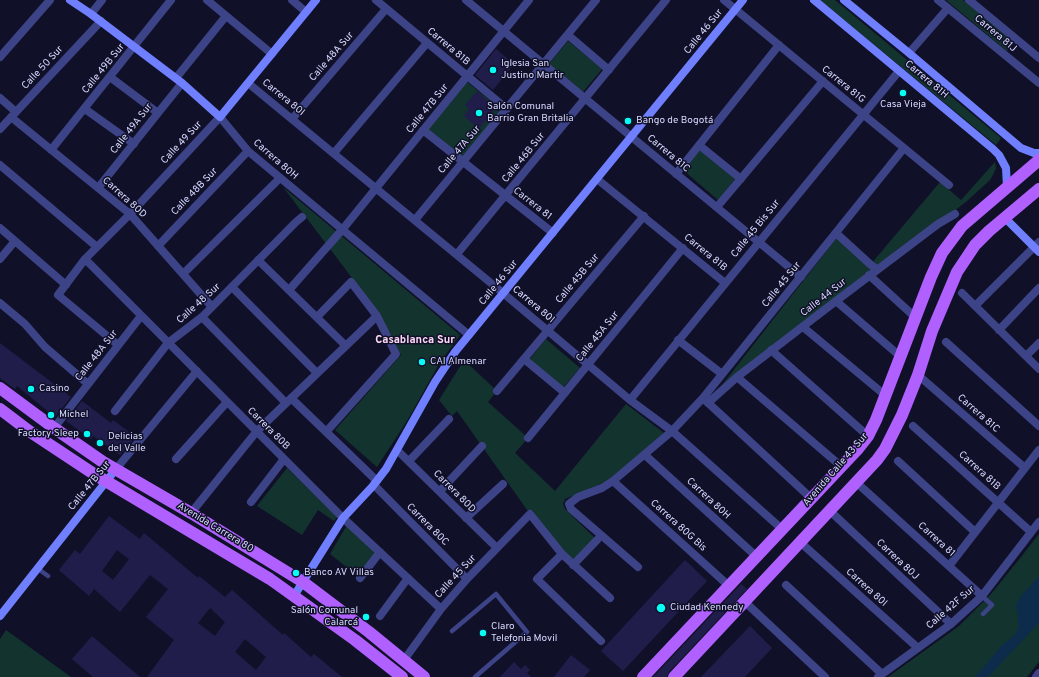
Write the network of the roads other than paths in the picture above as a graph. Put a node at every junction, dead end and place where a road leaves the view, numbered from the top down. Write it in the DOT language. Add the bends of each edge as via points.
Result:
graph roads {
  1 [pos="50,0"];
  2 [pos="70,0"];
  3 [pos="102,0"];
  4 [pos="171,0"];
  5 [pos="207,0"];
  6 [pos="292,0"];
  7 [pos="316,0"];
  8 [pos="376,0"];
  9 [pos="466,0"];
  10 [pos="529,0"];
  11 [pos="596,0"];
  12 [pos="666,0"];
  13 [pos="724,0"];
  14 [pos="743,0"];
  15 [pos="814,0"];
  16 [pos="844,0"];
  17 [pos="938,0"];
  18 [pos="969,0"];
  19 [pos="948,8"];
  20 [pos="386,9"];
  21 [pos="736,9"];
  22 [pos="306,12"];
  23 [pos="92,14"];
  24 [pos="226,16"];
  25 [pos="101,21"];
  26 [pos="504,31"];
  27 [pos="568,35"];
  28 [pos="428,43"];
  29 [pos="779,45"];
  30 [pos="135,46"];
  31 [pos="909,53"];
  32 [pos="272,54"];
  33 [pos="0,56"];
  34 [pos="1039,58"];
  35 [pos="544,64"];
  36 [pos="609,70"];
  37 [pos="899,70"];
  38 [pos="467,76"];
  39 [pos="110,77"];
  40 [pos="179,80"];
  41 [pos="823,81"];
  42 [pos="248,83"];
  43 [pos="1039,83"];
  44 [pos="0,98"];
  45 [pos="586,99"];
  46 [pos="85,109"];
  47 [pos="507,109"];
  48 [pos="158,112"];
  49 [pos="863,114"];
  50 [pos="13,115"];
  51 [pos="220,117"];
  52 [pos="292,118"];
  53 [pos="0,129"];
  54 [pos="423,130"];
  55 [pos="631,136"];
  56 [pos="134,144"];
  57 [pos="699,145"];
  58 [pos="904,148"];
  59 [pos="51,150"];
  60 [pos="248,151"];
  61 [pos="334,153"];
  62 [pos="1038,160"];
  63 [pos="463,162"];
  64 [pos="0,165"];
  65 [pos="676,174"];
  66 [pos="280,178"];
  67 [pos="597,179"];
  68 [pos="741,179"];
  69 [pos="949,185"];
  70 [pos="1007,187"];
  71 [pos="98,188"];
  72 [pos="376,188"];
  73 [pos="1039,189"];
  74 [pos="506,196"];
  75 [pos="717,207"];
  76 [pos="130,214"];
  77 [pos="955,214"];
  78 [pos="644,216"];
  79 [pos="302,217"];
  80 [pos="1004,217"];
  81 [pos="415,220"];
  82 [pos="0,228"];
  83 [pos="342,230"];
  84 [pos="553,233"];
  85 [pos="836,233"];
  86 [pos="15,241"];
  87 [pos="758,242"];
  88 [pos="158,246"];
  89 [pos="97,247"];
  90 [pos="1037,247"];
  91 [pos="683,248"];
  92 [pos="457,254"];
  93 [pos="0,259"];
  94 [pos="85,259"];
  95 [pos="258,260"];
  96 [pos="878,269"];
  97 [pos="183,274"];
  98 [pos="869,275"];
  99 [pos="801,277"];
  100 [pos="725,283"];
  101 [pos="66,285"];
  102 [pos="232,287"];
  103 [pos="1039,288"];
  104 [pos="288,290"];
  105 [pos="503,293"];
  106 [pos="962,293"];
  107 [pos="836,300"];
  108 [pos="0,303"];
  109 [pos="975,306"];
  110 [pos="212,307"];
  111 [pos="141,316"];
  112 [pos="376,316"];
  113 [pos="202,317"];
  114 [pos="317,318"];
  115 [pos="916,318"];
  116 [pos="803,327"];
  117 [pos="548,330"];
  118 [pos="999,330"];
  119 [pos="469,335"];
  120 [pos="678,340"];
  121 [pos="946,342"];
  122 [pos="168,343"];
  123 [pos="1039,343"];
  124 [pos="118,345"];
  125 [pos="346,346"];
  126 [pos="771,350"];
  127 [pos="1026,356"];
  128 [pos="901,357"];
  129 [pos="524,359"];
  130 [pos="588,364"];
  131 [pos="1039,369"];
  132 [pos="197,371"];
  133 [pos="317,374"];
  134 [pos="722,374"];
  135 [pos="918,375"];
  136 [pos="737,377"];
  137 [pos="88,384"];
  138 [pos="0,388"];
  139 [pos="497,391"];
  140 [pos="565,393"];
  141 [pos="886,396"];
  142 [pos="630,400"];
  143 [pos="705,400"];
  144 [pos="288,401"];
  145 [pos="227,402"];
  146 [pos="0,408"];
  147 [pos="115,411"];
  148 [pos="449,419"];
  149 [pos="914,426"];
  150 [pos="1039,426"];
  151 [pos="54,428"];
  152 [pos="257,431"];
  153 [pos="672,431"];
  154 [pos="326,432"];
  155 [pos="868,436"];
  156 [pos="528,438"];
  157 [pos="482,446"];
  158 [pos="397,450"];
  159 [pos="1039,450"];
  160 [pos="645,455"];
  161 [pos="176,459"];
  162 [pos="284,459"];
  163 [pos="409,461"];
  164 [pos="898,461"];
  165 [pos="842,467"];
  166 [pos="1025,468"];
  167 [pos="116,469"];
  168 [pos="106,481"];
  169 [pos="613,481"];
  170 [pos="375,483"];
  171 [pos="857,483"];
  172 [pos="503,484"];
  173 [pos="440,492"];
  174 [pos="812,499"];
  175 [pos="251,502"];
  176 [pos="998,502"];
  177 [pos="830,511"];
  178 [pos="191,513"];
  179 [pos="343,518"];
  180 [pos="466,518"];
  181 [pos="1039,522"];
  182 [pos="783,530"];
  183 [pos="975,532"];
  184 [pos="1031,532"];
  185 [pos="597,540"];
  186 [pos="800,542"];
  187 [pos="497,548"];
  188 [pos="380,552"];
  189 [pos="562,554"];
  190 [pos="756,557"];
  191 [pos="573,565"];
  192 [pos="949,566"];
  193 [pos="638,567"];
  194 [pos="37,568"];
  195 [pos="48,576"];
  196 [pos="360,578"];
  197 [pos="408,578"];
  198 [pos="467,579"];
  199 [pos="303,582"];
  200 [pos="786,585"];
  201 [pos="729,586"];
  202 [pos="294,596"];
  203 [pos="982,596"];
  204 [pos="610,598"];
  205 [pos="745,602"];
  206 [pos="441,609"];
  207 [pos="983,614"];
  208 [pos="0,616"];
  209 [pos="380,616"];
  210 [pos="951,624"];
  211 [pos="452,631"];
  212 [pos="601,641"];
  213 [pos="918,648"];
  214 [pos="404,660"];
  215 [pos="1039,673"];
  216 [pos="880,675"];
  217 [pos="402,677"];
  218 [pos="424,677"];
  219 [pos="475,677"];
  220 [pos="643,677"];
  221 [pos="674,677"];
  222 [pos="825,677"];
  223 [pos="1036,677"];
  1 -- 33 [label="street"];
  2 -- 23 [label="street, Carrera 80H"];
  3 -- 23 [label="street"];
  4 -- 30 [label="street, Calle 49B Sur"];
  5 -- 24 [label="street"];
  6 -- 22 [label="street"];
  7 -- 22 [label="street, Calle 49 Sur"];
  8 -- 20 [label="street, Carrera 81B"];
  9 -- 26 [label="street, Carrera 81C"];
  10 -- 26 [label="street, Calle 47B Sur"];
  11 -- 27 [label="street, Calle 47A Sur"];
  12 -- 36 [label="street, Calle 46B Sur"];
  13 -- 21 [label="street, Carrera 81G"];
  14 -- 21 [label="street, Calle 46 Sur"];
  15 -- 37 [label="street, Carrera 81H"];
  16 -- 31 [label="street, Carrera 81H"];
  17 -- 19 [label="street, Carrera 81J"];
  18 -- 34 [label="street, Carrera 81J"];
  19 -- 31 [label="street"];
  19 -- 43 [label="street, Carrera 81J"];
  20 -- 28 [label="street, Carrera 81B"];
  20 -- 52 [label="street, Calle 48A Sur"];
  21 -- 29 [label="street, Carrera 81G"];
  21 -- 55 [label="street, Calle 46 Sur"];
  22 -- 32 [label="street, Calle 49 Sur"];
  23 -- 25 [label="street, Carrera 80H"];
  24 -- 32 [label="street"];
  24 -- 40 [label="street, Calle 49A Sur"];
  25 -- 30 [label="street, Carrera 80H"];
  25 -- 50 [label="street, Calle 50 Sur"];
  26 -- 35 [label="street, Carrera 81C"];
  26 -- 38 [label="street, Calle 47B Sur"];
  27 -- 35 [label="street, Calle 47A Sur"];
  27 -- 36 [label="street"];
  28 -- 38 [label="street, Carrera 81B"];
  28 -- 61 [label="street"];
  29 -- 41 [label="street, Carrera 81G"];
  29 -- 57 [label="street"];
  30 -- 39 [label="street, Calle 49B Sur"];
  30 -- 40 [label="street, Carrera 80H"];
  31 -- 62 [label="street, Carrera 81H" via="1021,148 1034,153"];
  32 -- 42 [label="street, Calle 49 Sur"];
  35 -- 45 [label="street, Carrera 81C"];
  35 -- 47 [label="street, Calle 47A Sur"];
  36 -- 45 [label="street, Calle 46B Sur"];
  37 -- 49 [label="street, Calle 45 Bis Sur"];
  37 -- 70 [label="street, Carrera 81H" via="999,155 1006,168"];
  38 -- 47 [label="street, Carrera 81B"];
  38 -- 54 [label="street, Calle 47B Sur"];
  39 -- 46 [label="street, Calle 49B Sur"];
  39 -- 48 [label="street"];
  40 -- 48 [label="street, Calle 49A Sur"];
  40 -- 51 [label="street, Carrera 80H"];
  41 -- 49 [label="street, Carrera 81G"];
  41 -- 68 [label="street"];
  42 -- 51 [label="street, Calle 49 Sur"];
  42 -- 52 [label="street, Carrera 80I"];
  44 -- 50 [label="street, Carrera 80D"];
  45 -- 55 [label="street, Carrera 81C"];
  45 -- 74 [label="street, Calle 46B Sur"];
  46 -- 56 [label="street"];
  46 -- 59 [label="street, Calle 49B Sur"];
  47 -- 63 [label="street, Calle 47A Sur"];
  48 -- 56 [label="street, Calle 49A Sur"];
  49 -- 58 [label="street, Carrera 81G"];
  49 -- 87 [label="street, Calle 45 Bis Sur"];
  50 -- 53 [label="street, Calle 50 Sur"];
  50 -- 59 [label="street, Carrera 80D"];
  51 -- 60 [label="street, Carrera 80H"];
  51 -- 76 [label="street, Calle 49 Sur"];
  52 -- 61 [label="street, Carrera 80I"];
  54 -- 63 [label="street, Carrera 81"];
  54 -- 72 [label="street, Calle 47B Sur"];
  55 -- 65 [label="street, Carrera 81C"];
  55 -- 67 [label="street, Calle 46 Sur"];
  56 -- 71 [label="street, Calle 49A Sur"];
  57 -- 65 [label="street"];
  57 -- 68 [label="street"];
  58 -- 69 [label="street, Carrera 81G"];
  58 -- 85 [label="street, Calle 45 Sur"];
  59 -- 71 [label="street, Carrera 80D"];
  60 -- 66 [label="street, Carrera 80H"];
  60 -- 88 [label="street, Calle 48B Sur"];
  61 -- 72 [label="street, Carrera 80I"];
  62 -- 70 [label="main road, Avenida Calle 43 Sur"];
  63 -- 74 [label="street, Carrera 81"];
  63 -- 81 [label="street, Calle 47A Sur"];
  64 -- 89 [label="street"];
  65 -- 75 [label="street, Carrera 81C"];
  66 -- 83 [label="street, Carrera 80H"];
  66 -- 97 [label="street"];
  67 -- 78 [label="street, Carrera 81B"];
  67 -- 84 [label="street, Calle 46 Sur"];
  68 -- 75 [label="street"];
  70 -- 115 [label="main road, Avenida Calle 43 Sur" via="962,226 942,253"];
  71 -- 76 [label="street, Carrera 80D"];
  72 -- 81 [label="street, Carrera 80I"];
  72 -- 83 [label="street, Calle 47B Sur"];
  73 -- 80 [label="main road"];
  74 -- 84 [label="street, Carrera 81"];
  74 -- 92 [label="street, Calle 46B Sur"];
  75 -- 87 [label="street, Carrera 81C"];
  76 -- 88 [label="street, Carrera 80D"];
  76 -- 89 [label="street, Calle 49 Sur"];
  77 -- 96 [label="street, Calle 44 Sur"];
  78 -- 91 [label="street, Carrera 81B"];
  78 -- 117 [label="street, Calle 45B Sur"];
  79 -- 95 [label="street, Calle 48 Sur"];
  80 -- 90 [label="street"];
  80 -- 135 [label="main road" via="975,245 957,272 932,331"];
  81 -- 92 [label="street, Carrera 80I"];
  82 -- 86 [label="street"];
  83 -- 104 [label="street"];
  83 -- 119 [label="street, Carrera 80H"];
  84 -- 105 [label="street, Calle 46 Sur"];
  85 -- 96 [label="street"];
  85 -- 99 [label="street, Calle 45 Sur"];
  86 -- 93 [label="street"];
  86 -- 101 [label="street"];
  87 -- 99 [label="street, Carrera 81C"];
  87 -- 100 [label="street, Calle 45 Bis Sur"];
  88 -- 97 [label="street, Carrera 80D"];
  89 -- 94 [label="street, Calle 49 Sur"];
  90 -- 109 [label="street"];
  91 -- 100 [label="street, Carrera 81B"];
  91 -- 130 [label="street, Calle 45A Sur"];
  92 -- 105 [label="street, Carrera 80I"];
  94 -- 101 [label="street, Calle 49 Sur"];
  94 -- 111 [label="street, Carrera 80B"];
  95 -- 102 [label="street, Calle 48 Sur"];
  95 -- 104 [label="street"];
  96 -- 98 [label="street, Calle 44 Sur"];
  97 -- 110 [label="street, Carrera 80D"];
  98 -- 107 [label="street, Calle 44 Sur"];
  98 -- 115 [label="street"];
  99 -- 134 [label="street, Calle 45 Sur"];
  100 -- 120 [label="street, Calle 45 Bis Sur"];
  101 -- 124 [label="street, Calle 49 Sur" via="58,295"];
  102 -- 110 [label="street, Calle 48 Sur"];
  102 -- 133 [label="street"];
  103 -- 118 [label="street"];
  104 -- 114 [label="street"];
  105 -- 117 [label="street, Carrera 80I"];
  105 -- 119 [label="street, Calle 46 Sur"];
  106 -- 109 [label="street"];
  107 -- 116 [label="street, Calle 44 Sur"];
  107 -- 128 [label="street"];
  108 -- 137 [label="street"];
  109 -- 118 [label="street"];
  110 -- 113 [label="street, Calle 48 Sur"];
  111 -- 122 [label="street, Carrera 80B"];
  111 -- 124 [label="street, Calle 48A Sur"];
  112 -- 114 [label="street" via="351,282"];
  112 -- 125 [label="street"];
  112 -- 154 [label="street" via="396,354"];
  113 -- 122 [label="street, Calle 48 Sur"];
  113 -- 144 [label="street, Carrera 80C"];
  114 -- 125 [label="street"];
  115 -- 128 [label="main road, Avenida Calle 43 Sur"];
  116 -- 126 [label="street, Calle 44 Sur"];
  116 -- 141 [label="street"];
  117 -- 129 [label="street, Calle 45B Sur"];
  117 -- 130 [label="street, Carrera 80I"];
  118 -- 127 [label="street"];
  119 -- 158 [label="street, Calle 46 Sur" via="435,382"];
  120 -- 134 [label="street"];
  120 -- 142 [label="street, Calle 45 Bis Sur"];
  121 -- 150 [label="street"];
  122 -- 132 [label="street, Carrera 80B"];
  122 -- 147 [label="street, Calle 48 Sur"];
  123 -- 127 [label="street"];
  124 -- 137 [label="street, Calle 48A Sur"];
  125 -- 133 [label="street"];
  126 -- 136 [label="street, Calle 44 Sur"];
  126 -- 155 [label="street"];
  127 -- 131 [label="street"];
  128 -- 141 [label="main road, Avenida Calle 43 Sur"];
  129 -- 139 [label="street, Calle 45B Sur"];
  129 -- 140 [label="street"];
  130 -- 140 [label="street, Calle 45A Sur"];
  130 -- 142 [label="street, Carrera 80I"];
  132 -- 145 [label="street, Carrera 80B"];
  132 -- 167 [label="street, Calle 47B Sur"];
  133 -- 144 [label="street"];
  134 -- 143 [label="street, Calle 45 Sur"];
  135 -- 166 [label="street, Carrera 81C"];
  135 -- 171 [label="main road" via="885,449"];
  136 -- 143 [label="street, Calle 44 Sur"];
  136 -- 165 [label="street"];
  137 -- 151 [label="street, Calle 48A Sur"];
  138 -- 151 [label="main road, Avenida Carrera 80"];
  140 -- 156 [label="street, Calle 45A Sur"];
  141 -- 155 [label="main road, Avenida Calle 43 Sur"];
  142 -- 153 [label="street, Carrera 80I"];
  143 -- 153 [label="street, Calle 45 Sur"];
  143 -- 174 [label="street"];
  144 -- 152 [label="street"];
  144 -- 154 [label="street, Carrera 80C"];
  145 -- 152 [label="street, Carrera 80B"];
  145 -- 161 [label="street"];
  146 -- 168 [label="main road, Avenida Carrera 80" via="29,431"];
  148 -- 163 [label="street"];
  149 -- 176 [label="street, Carrera 81B"];
  151 -- 167 [label="main road, Avenida Carrera 80"];
  152 -- 162 [label="street, Carrera 80B"];
  152 -- 178 [label="street"];
  153 -- 160 [label="street, Calle 45 Sur"];
  153 -- 182 [label="street, Carrera 80I"];
  154 -- 170 [label="street, Carrera 80C"];
  155 -- 165 [label="main road, Avenida Calle 43 Sur"];
  157 -- 173 [label="street"];
  158 -- 163 [label="street, Carrera 80D"];
  158 -- 170 [label="street, Calle 46 Sur"];
  159 -- 166 [label="street"];
  160 -- 169 [label="street, Calle 45 Sur"];
  160 -- 190 [label="street, Carrera 80H"];
  162 -- 175 [label="street"];
  162 -- 179 [label="street, Carrera 80B"];
  163 -- 173 [label="street, Carrera 80D"];
  164 -- 183 [label="street"];
  165 -- 174 [label="main road, Avenida Calle 43 Sur"];
  166 -- 176 [label="street"];
  167 -- 168 [label="street, Calle 47B Sur"];
  167 -- 178 [label="main road, Avenida Carrera 80"];
  168 -- 194 [label="street, Calle 47B Sur"];
  168 -- 202 [label="main road, Avenida Carrera 80" via="246,564"];
  169 -- 193 [label="street, Calle 45 Sur" via="578,497 569,504 571,509"];
  169 -- 201 [label="street, Carrera 80G Bis"];
  170 -- 179 [label="street, Calle 46 Sur"];
  170 -- 198 [label="street, Carrera 80C"];
  171 -- 177 [label="main road"];
  171 -- 192 [label="street, Carrera 81"];
  172 -- 180 [label="street"];
  173 -- 180 [label="street, Carrera 80D"];
  174 -- 182 [label="main road, Avenida Calle 43 Sur"];
  176 -- 183 [label="street"];
  176 -- 184 [label="street, Carrera 81B"];
  177 -- 186 [label="main road"];
  177 -- 210 [label="street, Carrera 80J"];
  178 -- 199 [label="main road, Avenida Carrera 80"];
  179 -- 188 [label="street, Carrera 80B"];
  179 -- 199 [label="street, Calle 46 Sur"];
  180 -- 187 [label="street, Carrera 80D"];
  181 -- 184 [label="street, Calle 42F Sur"];
  182 -- 190 [label="main road, Avenida Calle 43 Sur"];
  183 -- 192 [label="street"];
  184 -- 203 [label="street, Calle 42F Sur"];
  185 -- 191 [label="street"];
  186 -- 205 [label="main road"];
  186 -- 213 [label="street, Carrera 80I"];
  187 -- 189 [label="street, Calle 45 Sur" via="530,514"];
  187 -- 198 [label="street, Calle 45 Sur"];
  188 -- 196 [label="street"];
  188 -- 197 [label="street, Carrera 80B"];
  189 -- 191 [label="street"];
  189 -- 212 [label="street" via="537,579"];
  190 -- 201 [label="main road, Avenida Calle 43 Sur"];
  191 -- 204 [label="street"];
  192 -- 203 [label="street, Carrera 81"];
  194 -- 195 [label="lane"];
  194 -- 208 [label="street, Calle 47B Sur"];
  197 -- 206 [label="street, Carrera 80B"];
  197 -- 209 [label="street"];
  198 -- 206 [label="street, Calle 45 Sur"];
  199 -- 202 [label="street, Calle 46 Sur"];
  199 -- 214 [label="main road, Avenida Carrera 80"];
  200 -- 216 [label="street"];
  201 -- 220 [label="main road, Avenida Calle 43 Sur"];
  202 -- 217 [label="main road, Avenida Carrera 80"];
  203 -- 207 [label="lane, Carrera 81" via="992,605"];
  203 -- 210 [label="street, Calle 42F Sur"];
  205 -- 221 [label="main road"];
  205 -- 222 [label="street"];
  206 -- 214 [label="street, Calle 45 Sur"];
  210 -- 213 [label="street, Calle 42F Sur"];
  211 -- 219 [label="lane" via="496,594 527,632"];
  213 -- 216 [label="street, Calle 42F Sur"];
  214 -- 218 [label="main road, Avenida Carrera 80"];
  215 -- 223 [label="street"];
}
